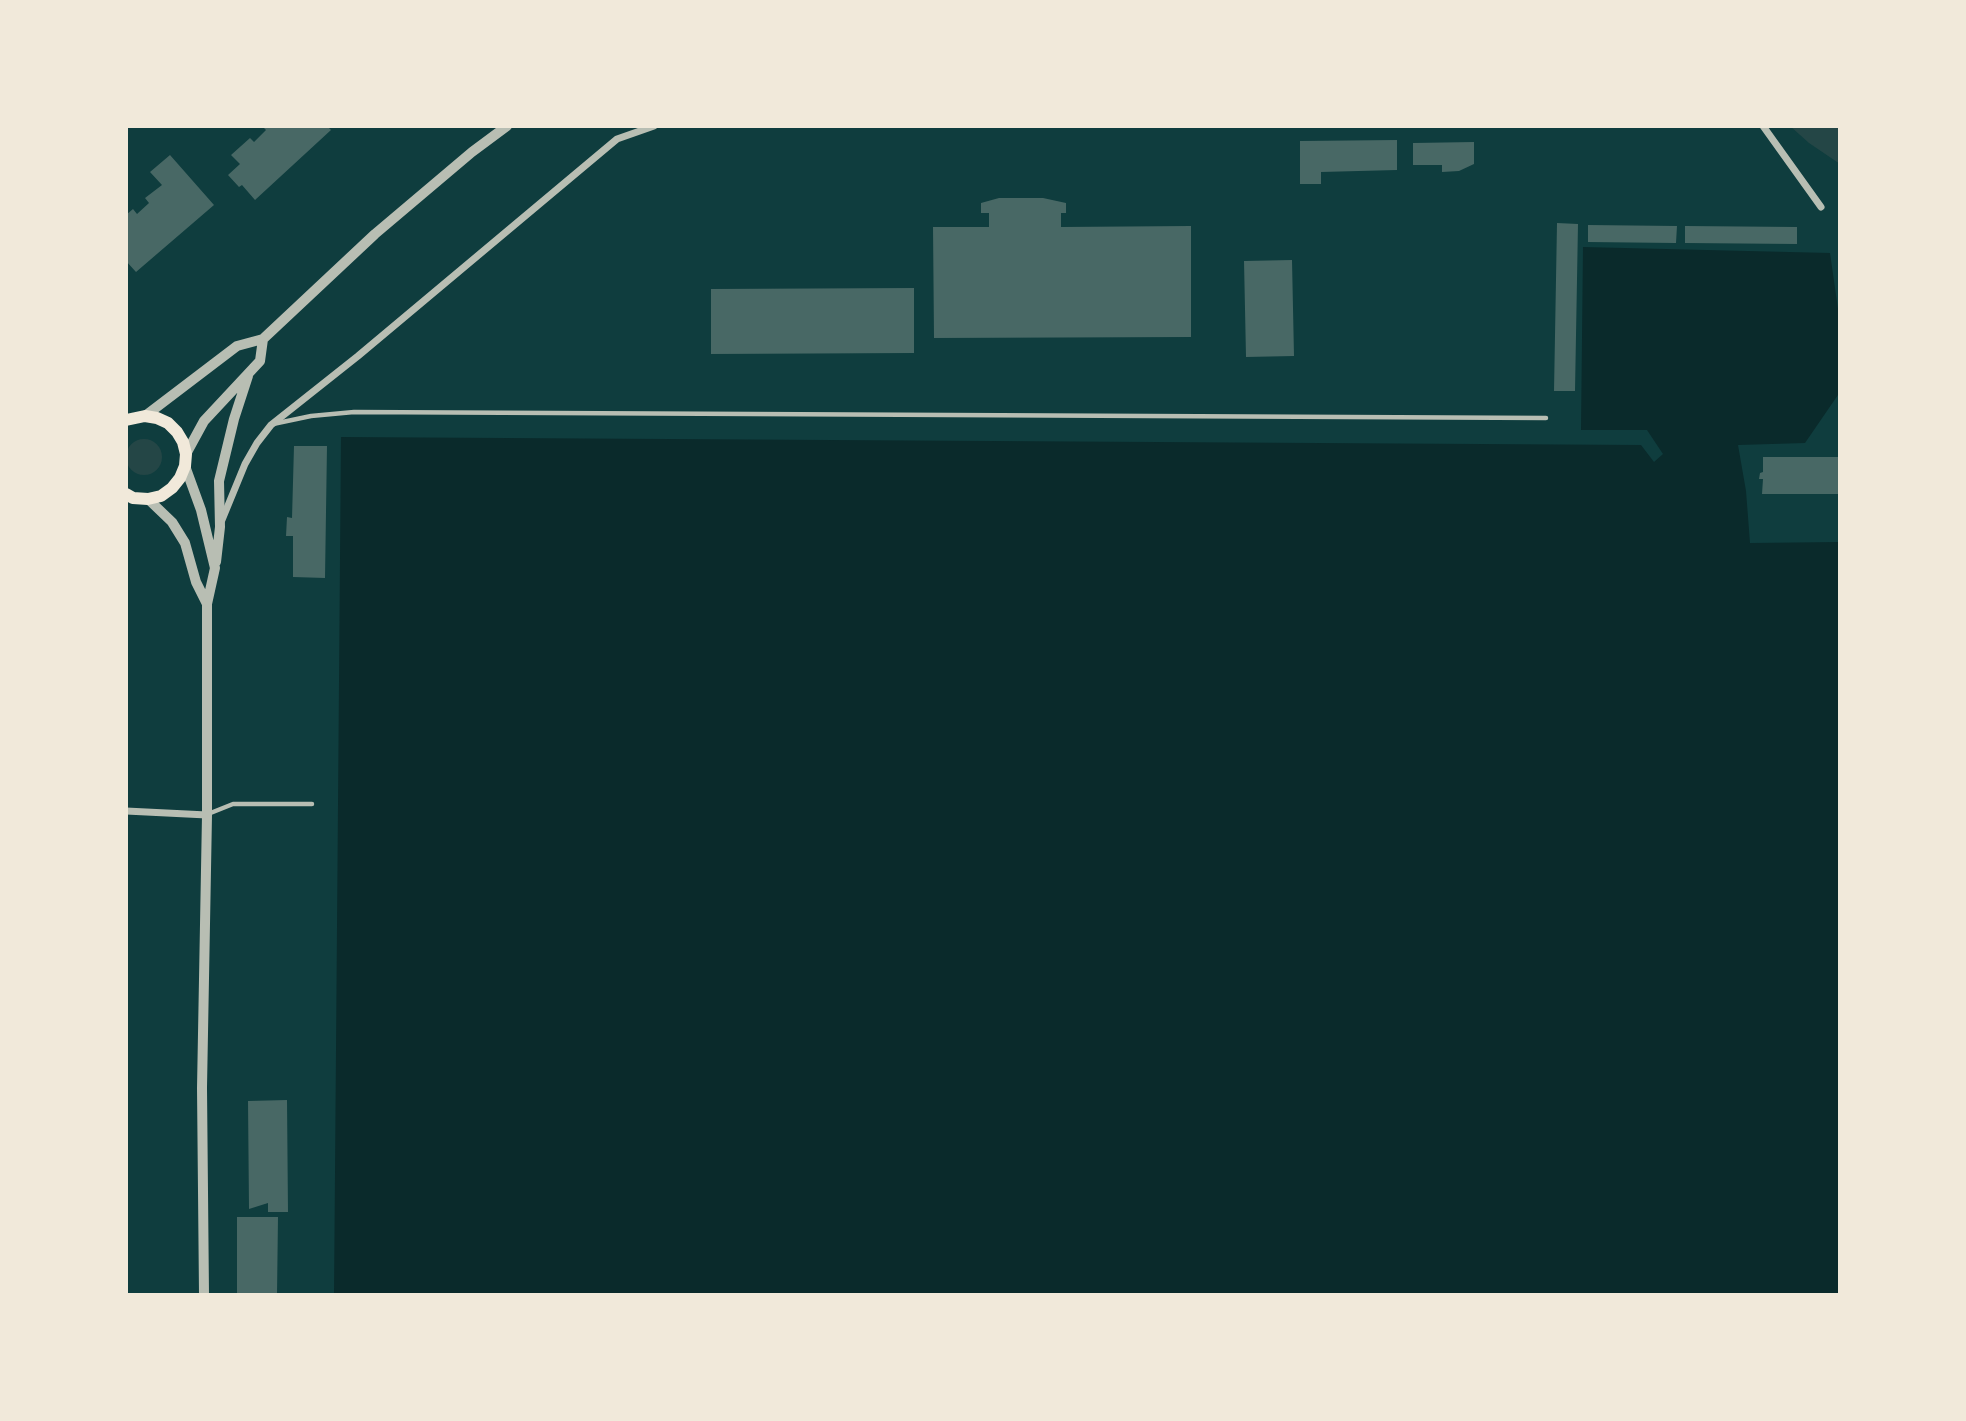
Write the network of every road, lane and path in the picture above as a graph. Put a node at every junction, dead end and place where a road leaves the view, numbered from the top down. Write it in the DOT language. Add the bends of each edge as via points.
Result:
graph roads {
  1 [pos="507,126"];
  2 [pos="654,126"];
  3 [pos="1763,126"];
  4 [pos="1821,207"];
  5 [pos="263,339"];
  6 [pos="248,376"];
  7 [pos="145,416"];
  8 [pos="1546,418"];
  9 [pos="126,420"];
  10 [pos="271,425"];
  11 [pos="186,460"];
  12 [pos="128,497"];
  13 [pos="148,499"];
  14 [pos="220,527"];
  15 [pos="215,568"];
  16 [pos="207,604"];
  17 [pos="312,804"];
  18 [pos="126,811"];
  19 [pos="207,815"];
  20 [pos="204,1295"];
  1 -- 5 [label="street" via="375,234"];
  2 -- 10 [label="street" via="617,139"];
  3 -- 4 [label="street"];
  5 -- 6 [label="street" via="260,361"];
  5 -- 7 [label="street" via="237,346"];
  6 -- 11 [label="street" via="204,421"];
  6 -- 14 [label="street" via="219,481"];
  7 -- 9 [label="main road"];
  7 -- 11 [label="main road" via="168,423 177,432"];
  8 -- 10 [label="lane" via="354,412"];
  10 -- 14 [label="street" via="245,464"];
  11 -- 13 [label="main road" via="172,488"];
  11 -- 15 [label="street"];
  12 -- 13 [label="main road"];
  13 -- 16 [label="street" via="172,522 184,543"];
  14 -- 15 [label="street"];
  15 -- 16 [label="street"];
  16 -- 19 [label="street"];
  17 -- 19 [label="lane" via="233,804"];
  18 -- 19 [label="street"];
  19 -- 20 [label="street"];
}
